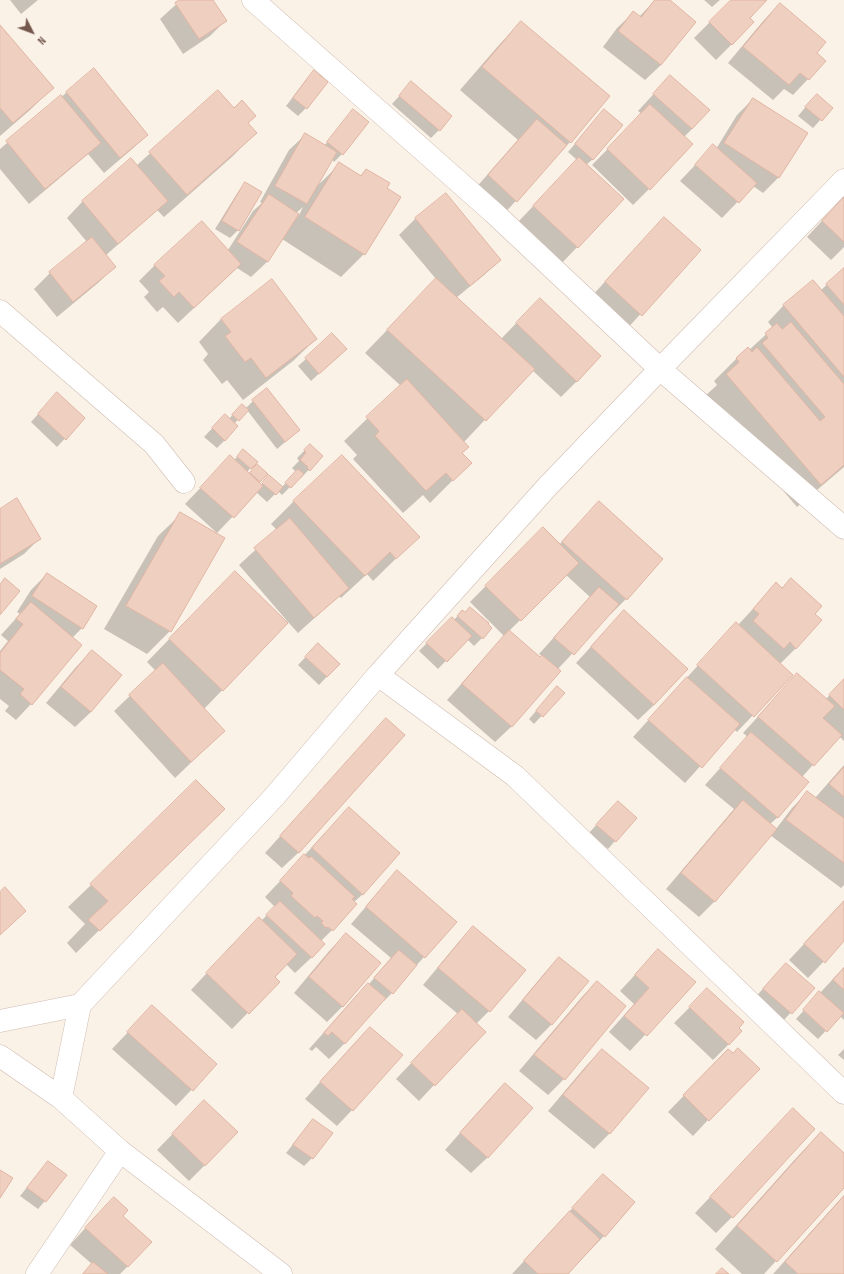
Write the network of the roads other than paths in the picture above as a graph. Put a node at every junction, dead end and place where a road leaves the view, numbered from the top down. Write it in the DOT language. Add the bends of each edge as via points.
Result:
graph roads {
  1 [pos="253,0"];
  2 [pos="844,180"];
  3 [pos="0,311"];
  4 [pos="660,368"];
  5 [pos="184,482"];
  6 [pos="844,528"];
  7 [pos="378,675"];
  8 [pos="80,1005"];
  9 [pos="0,1021"];
  10 [pos="0,1056"];
  11 [pos="844,1093"];
  12 [pos="61,1098"];
  13 [pos="120,1151"];
  14 [pos="37,1274"];
  15 [pos="281,1274"];
  1 -- 4 [label="street" via="494,213"];
  2 -- 4 [label="street"];
  3 -- 5 [label="street" via="154,444"];
  4 -- 6 [label="street"];
  4 -- 7 [label="street" via="547,487"];
  7 -- 8 [label="street" via="274,797"];
  7 -- 11 [label="street" via="515,776"];
  8 -- 9 [label="street"];
  8 -- 12 [label="street"];
  10 -- 12 [label="street"];
  12 -- 13 [label="street"];
  13 -- 14 [label="street"];
  13 -- 15 [label="street"];
}
